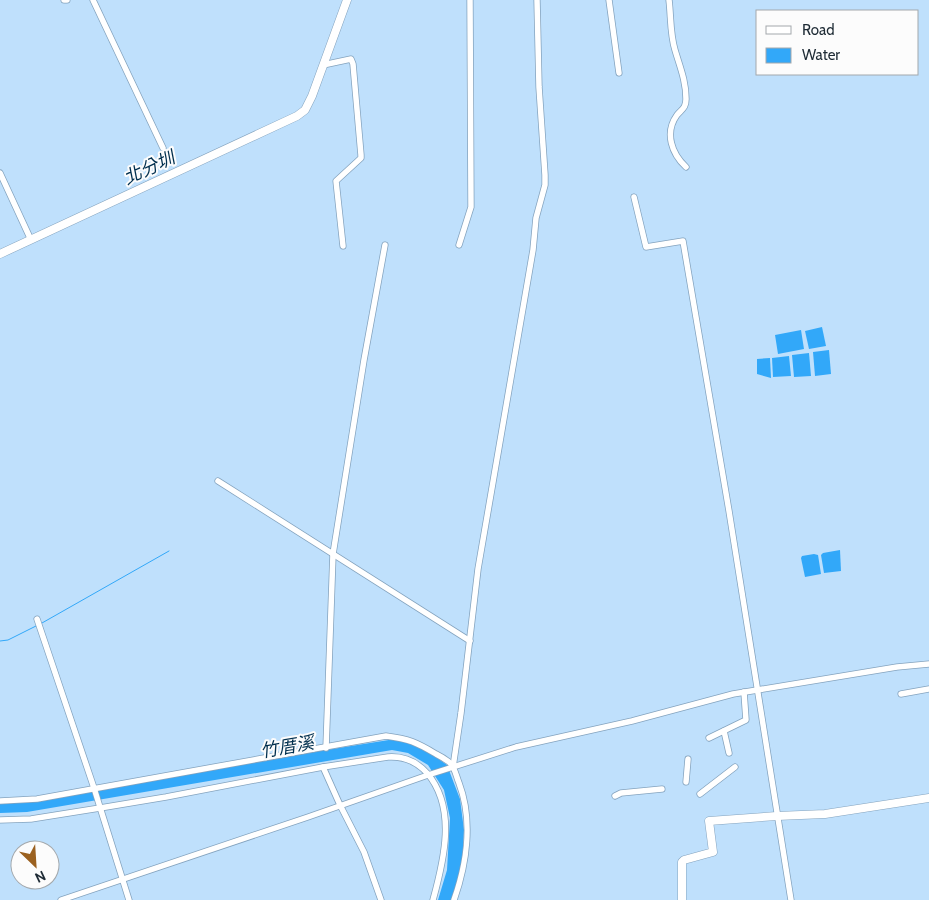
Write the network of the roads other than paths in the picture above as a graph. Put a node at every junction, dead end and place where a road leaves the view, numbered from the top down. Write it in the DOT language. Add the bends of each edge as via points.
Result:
graph roads {
  1 [pos="93,0"];
  2 [pos="347,0"];
  3 [pos="470,0"];
  4 [pos="537,0"];
  5 [pos="609,0"];
  6 [pos="669,0"];
  7 [pos="323,65"];
  8 [pos="619,73"];
  9 [pos="163,148"];
  10 [pos="686,168"];
  11 [pos="0,173"];
  12 [pos="634,197"];
  13 [pos="30,237"];
  14 [pos="385,245"];
  15 [pos="460,245"];
  16 [pos="343,246"];
  17 [pos="0,254"];
  18 [pos="218,481"];
  19 [pos="333,554"];
  20 [pos="37,619"];
  21 [pos="470,641"];
  22 [pos="929,664"];
  23 [pos="757,689"];
  24 [pos="929,689"];
  25 [pos="744,692"];
  26 [pos="901,694"];
  27 [pos="724,731"];
  28 [pos="709,738"];
  29 [pos="326,748"];
  30 [pos="729,753"];
  31 [pos="688,759"];
  32 [pos="324,767"];
  33 [pos="453,767"];
  34 [pos="735,767"];
  35 [pos="428,775"];
  36 [pos="686,782"];
  37 [pos="94,788"];
  38 [pos="662,789"];
  39 [pos="700,794"];
  40 [pos="615,796"];
  41 [pos="929,798"];
  42 [pos="0,801"];
  43 [pos="340,805"];
  44 [pos="100,808"];
  45 [pos="777,816"];
  46 [pos="0,820"];
  47 [pos="122,880"];
  48 [pos="61,900"];
  49 [pos="129,900"];
  50 [pos="381,900"];
  51 [pos="432,900"];
  52 [pos="454,900"];
  53 [pos="682,900"];
  54 [pos="791,900"];
  1 -- 9 [label="street"];
  2 -- 7 [label="street"];
  3 -- 15 [label="street" via="471,207"];
  4 -- 21 [label="street" via="545,186 536,218 478,570"];
  5 -- 8 [label="street"];
  6 -- 10 [label="street" via="686,101 685,108 674,121 670,137 672,149"];
  7 -- 13 [label="street" via="305,110 297,116"];
  7 -- 16 [label="street" via="351,59 353,64 361,158 336,181"];
  11 -- 13 [label="street"];
  12 -- 23 [label="street" via="646,247 683,241"];
  13 -- 17 [label="street"];
  14 -- 19 [label="street"];
  18 -- 19 [label="street"];
  19 -- 21 [label="street"];
  19 -- 29 [label="street"];
  20 -- 37 [label="street"];
  21 -- 33 [label="street"];
  22 -- 23 [label="street"];
  23 -- 25 [label="street"];
  23 -- 45 [label="street"];
  24 -- 26 [label="street"];
  25 -- 27 [label="street" via="746,720"];
  25 -- 33 [label="street" via="516,747"];
  27 -- 28 [label="street"];
  27 -- 30 [label="street"];
  29 -- 33 [label="street" via="386,736 404,738 418,742"];
  29 -- 37 [label="street"];
  31 -- 36 [label="street"];
  32 -- 35 [label="street" via="393,756 414,763"];
  32 -- 43 [label="street"];
  32 -- 44 [label="street"];
  33 -- 35 [label="street"];
  33 -- 52 [label="street" via="464,796 468,824 464,862"];
  34 -- 39 [label="street"];
  35 -- 43 [label="street"];
  35 -- 51 [label="street" via="438,788 446,830 442,869"];
  37 -- 42 [label="street" via="37,799"];
  37 -- 44 [label="street"];
  38 -- 40 [label="street"];
  41 -- 45 [label="street" via="833,813"];
  43 -- 47 [label="street"];
  43 -- 50 [label="street" via="364,852"];
  44 -- 46 [label="street" via="31,819"];
  44 -- 47 [label="street"];
  45 -- 53 [label="street" via="708,821 713,852 682,862"];
  45 -- 54 [label="street"];
  47 -- 48 [label="street"];
  47 -- 49 [label="street"];
}
